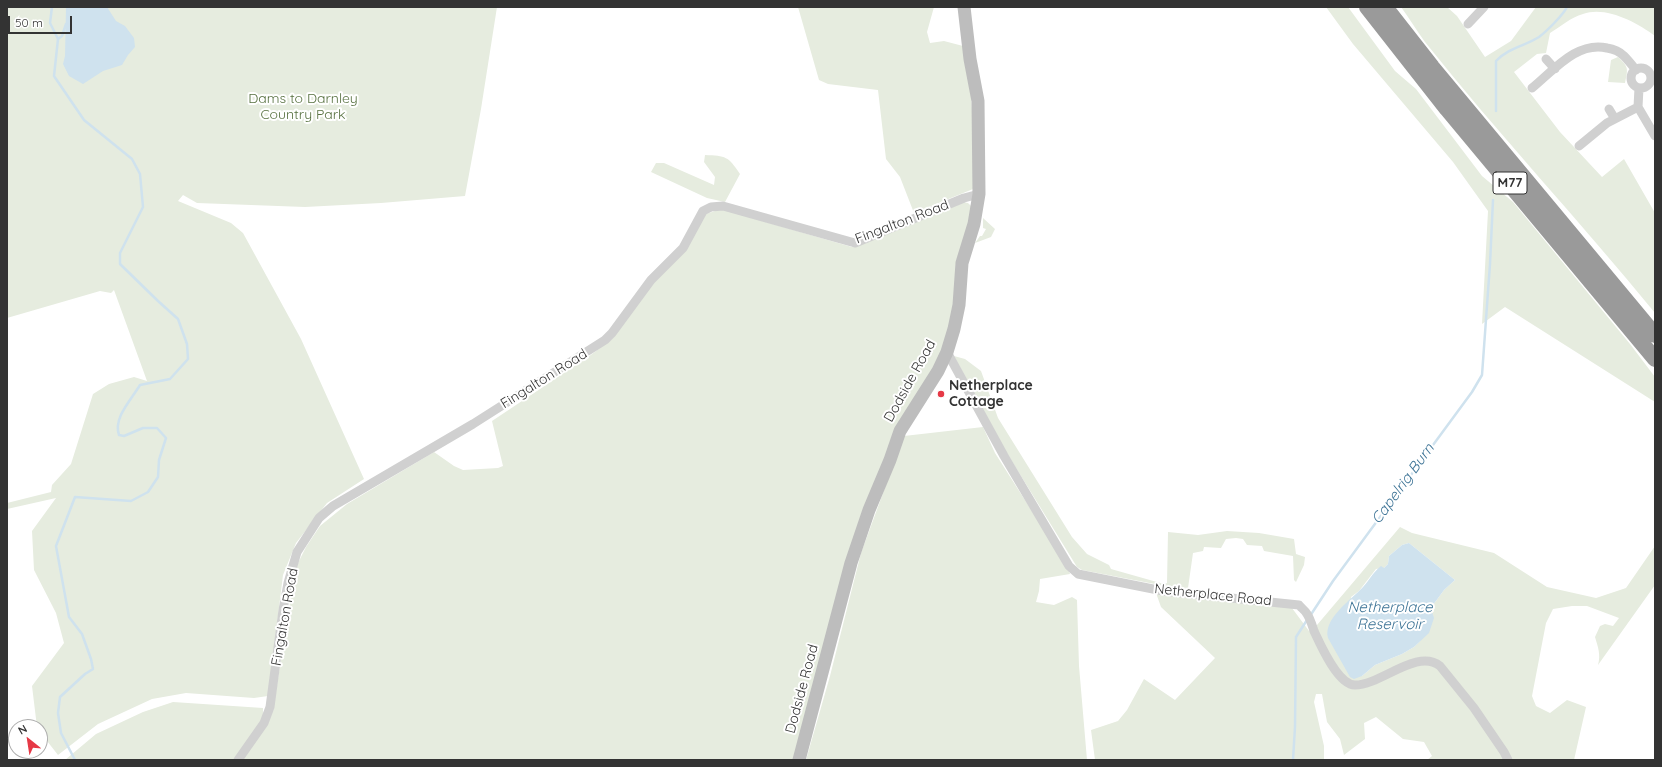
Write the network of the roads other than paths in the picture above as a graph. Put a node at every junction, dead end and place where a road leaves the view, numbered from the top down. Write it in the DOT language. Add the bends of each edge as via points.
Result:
graph roads {
  1 [pos="964,7"];
  2 [pos="1367,7"];
  3 [pos="1385,7"];
  4 [pos="1482,8"];
  5 [pos="1468,24"];
  6 [pos="1546,59"];
  7 [pos="1555,69"];
  8 [pos="1636,70"];
  9 [pos="1532,88"];
  10 [pos="1639,88"];
  11 [pos="1638,107"];
  12 [pos="1608,109"];
  13 [pos="1615,119"];
  14 [pos="1655,136"];
  15 [pos="1579,146"];
  16 [pos="979,194"];
  17 [pos="1655,335"];
  18 [pos="947,352"];
  19 [pos="1655,359"];
  20 [pos="238,760"];
  21 [pos="800,760"];
  22 [pos="1508,760"];
  1 -- 16 [label="main road, Dodside Road" via="978,101"];
  2 -- 19 [label="highway, M77" via="1442,103"];
  3 -- 17 [label="highway, M77" via="1428,63"];
  4 -- 5 [label="street"];
  6 -- 7 [label="street"];
  7 -- 8 [label="street" via="1577,51 1600,46 1624,55"];
  7 -- 9 [label="street"];
  8 -- 10 [label="street" via="1632,75 1632,82"];
  8 -- 10 [label="street" via="1645,69 1651,76 1649,85"];
  10 -- 11 [label="street"];
  11 -- 13 [label="street"];
  11 -- 14 [label="street"];
  12 -- 13 [label="street"];
  13 -- 15 [label="street"];
  16 -- 18 [label="main road, Dodside Road" via="974,224 962,263 958,305"];
  16 -- 20 [label="street, Fingalton Road" via="855,242 723,206 710,207 703,212 683,248 651,280 605,340 473,424 333,506 319,518 297,552 288,582 270,707 264,723"];
  18 -- 21 [label="main road, Dodside Road" via="900,431 869,510 851,563"];
  18 -- 22 [label="street, Netherplace Road" via="1036,511 1069,566 1078,574 1163,590 1299,605 1308,615 1314,632 1334,668 1346,682 1353,685 1365,684 1425,660 1435,662 1474,708"];
}
